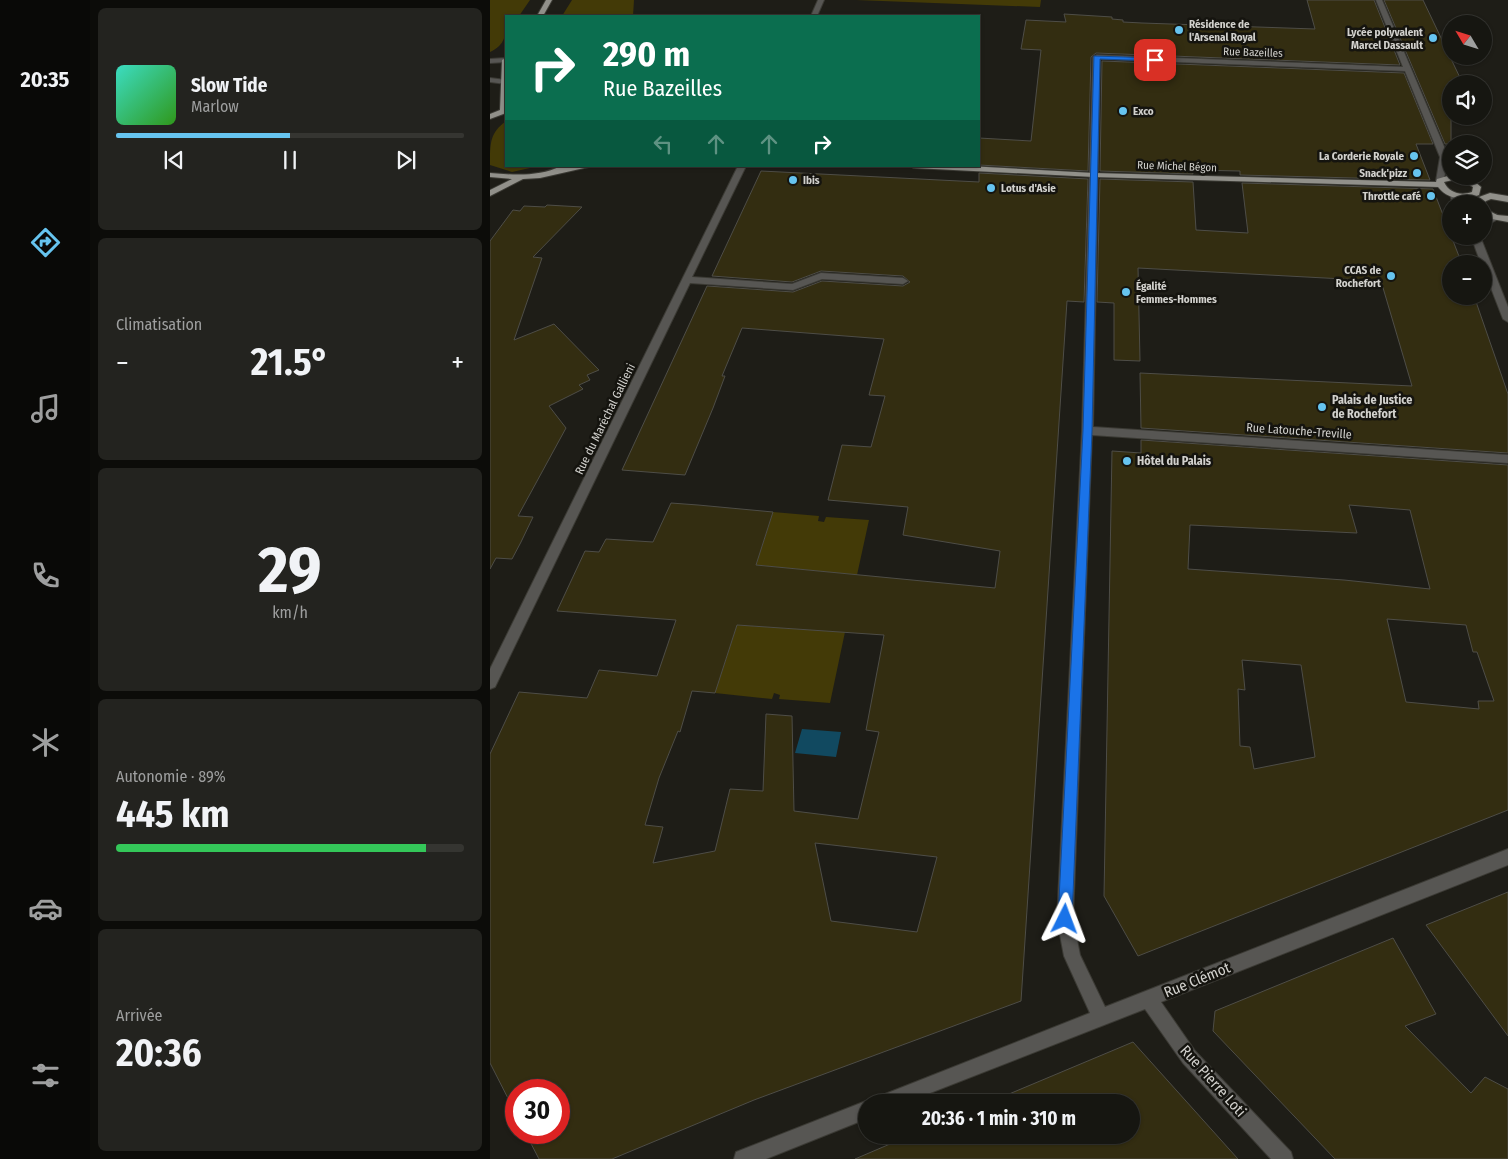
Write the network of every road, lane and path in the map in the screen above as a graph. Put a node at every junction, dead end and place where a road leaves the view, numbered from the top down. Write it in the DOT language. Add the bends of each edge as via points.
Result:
graph roads {
  1 [pos="549,0"];
  2 [pos="821,0"];
  3 [pos="1379,0"];
  4 [pos="541,15"];
  5 [pos="814,15"];
  6 [pos="505,60"];
  7 [pos="490,61"];
  8 [pos="1409,69"];
  9 [pos="505,71"];
  10 [pos="490,80"];
  11 [pos="504,82"];
  12 [pos="505,110"];
  13 [pos="490,117"];
  14 [pos="1442,152"];
  15 [pos="742,167"];
  16 [pos="934,167"];
  17 [pos="565,168"];
  18 [pos="1442,170"];
  19 [pos="490,175"];
  20 [pos="1094,175"];
  21 [pos="523,177"];
  22 [pos="1440,183"];
  23 [pos="1477,187"];
  24 [pos="490,193"];
  25 [pos="1452,195"];
  26 [pos="1474,195"];
  27 [pos="1494,196"];
  28 [pos="1508,198"];
  29 [pos="1492,215"];
  30 [pos="1495,217"];
  31 [pos="1492,219"];
  32 [pos="1507,219"];
  33 [pos="1480,245"];
  34 [pos="688,280"];
  35 [pos="903,281"];
  36 [pos="1508,319"];
  37 [pos="1088,431"];
  38 [pos="1508,459"];
  39 [pos="490,683"];
  40 [pos="1508,857"];
  41 [pos="1148,999"];
  42 [pos="1101,1017"];
  43 [pos="906,1094"];
  44 [pos="858,1113"];
  45 [pos="743,1159"];
  46 [pos="1284,1159"];
  1 -- 4 [label="main road"];
  2 -- 5 [label="street"];
  3 -- 8 [label="street"];
  6 -- 7 [label="street"];
  8 -- 14 [label="street"];
  8 -- 20 [label="street, Rue Bazeilles" via="1097,57"];
  9 -- 11 [label="main road"];
  10 -- 11 [label="street"];
  11 -- 12 [label="main road"];
  12 -- 13 [label="main road"];
  15 -- 34 [label="street, Rue du Maréchal Gallieni"];
  16 -- 20 [label="main road, Rue Michel Bégon"];
  17 -- 21 [label="main road"];
  18 -- 22 [label="street"];
  19 -- 21 [label="main road"];
  20 -- 22 [label="main road, Rue Michel Bégon"];
  20 -- 37 [label="street"];
  21 -- 24 [label="main road"];
  22 -- 25 [label="main road"];
  23 -- 26 [label="main road"];
  23 -- 27 [label="main road"];
  27 -- 28 [label="main road"];
  29 -- 30 [label="main road"];
  30 -- 31 [label="street"];
  30 -- 32 [label="main road"];
  33 -- 36 [label="street"];
  34 -- 35 [label="street" via="793,287 821,276"];
  34 -- 39 [label="street, Rue du Maréchal Gallieni"];
  37 -- 38 [label="street, Rue Latouche-Treville"];
  37 -- 42 [label="street" via="1065,919 1072,956"];
  40 -- 41 [label="street, Rue Clémot"];
  41 -- 42 [label="street, Rue Clémot"];
  41 -- 46 [label="street, Rue Pierre Loti" via="1189,1057"];
  42 -- 43 [label="street, Rue Clémot"];
  44 -- 45 [label="street"];
}
